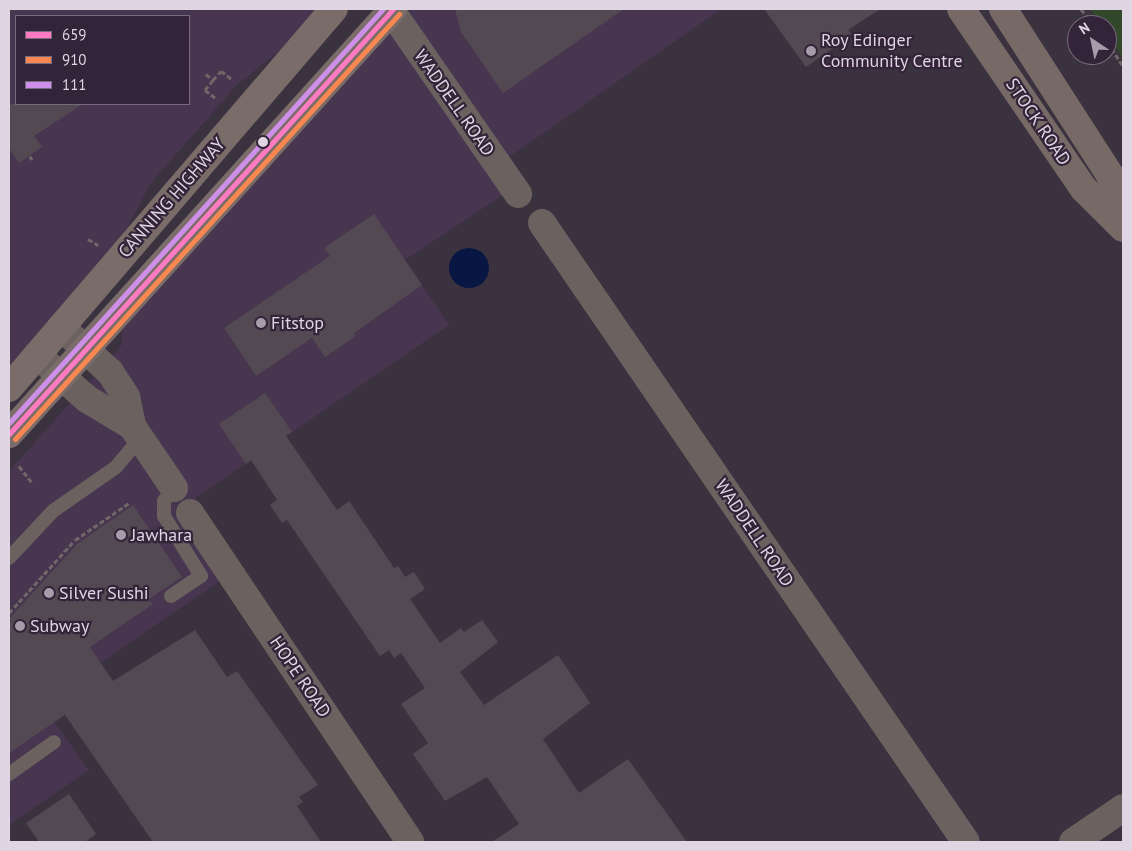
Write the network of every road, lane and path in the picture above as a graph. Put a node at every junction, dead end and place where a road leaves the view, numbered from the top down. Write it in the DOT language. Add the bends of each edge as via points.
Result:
graph roads {
  1 [pos="334,9"];
  2 [pos="961,9"];
  3 [pos="1003,9"];
  4 [pos="390,10"];
  5 [pos="206,74"];
  6 [pos="213,80"];
  7 [pos="233,80"];
  8 [pos="217,99"];
  9 [pos="30,156"];
  10 [pos="32,160"];
  11 [pos="518,194"];
  12 [pos="1123,215"];
  13 [pos="542,224"];
  14 [pos="1123,228"];
  15 [pos="88,239"];
  16 [pos="100,246"];
  17 [pos="61,327"];
  18 [pos="85,348"];
  19 [pos="37,355"];
  20 [pos="60,376"];
  21 [pos="9,388"];
  22 [pos="136,432"];
  23 [pos="9,434"];
  24 [pos="18,466"];
  25 [pos="33,484"];
  26 [pos="174,488"];
  27 [pos="129,503"];
  28 [pos="190,513"];
  29 [pos="9,558"];
  30 [pos="171,596"];
  31 [pos="9,613"];
  32 [pos="54,742"];
  33 [pos="9,774"];
  34 [pos="1123,808"];
  35 [pos="410,842"];
  36 [pos="966,842"];
  37 [pos="1073,842"];
  1 -- 17 [label="highway, CANNING HIGHWAY"];
  2 -- 14 [label="main road, STOCK ROAD" via="1084,189"];
  3 -- 12 [label="main road, STOCK ROAD" via="1110,175"];
  4 -- 11 [label="street, WADDELL ROAD"];
  4 -- 18 [label="highway, CANNING HIGHWAY"];
  5 -- 6 [label="path"];
  6 -- 7 [label="path" via="221,71"];
  6 -- 8 [label="path" via="205,90"];
  9 -- 10 [label="path"];
  13 -- 36 [label="street, WADDELL ROAD"];
  15 -- 16 [label="path"];
  17 -- 18 [label="street"];
  17 -- 19 [label="highway, CANNING HIGHWAY"];
  18 -- 20 [label="highway, CANNING HIGHWAY"];
  18 -- 22 [label="street" via="110,372 126,397"];
  19 -- 20 [label="street"];
  19 -- 21 [label="highway, CANNING HIGHWAY"];
  20 -- 22 [label="street"];
  20 -- 23 [label="highway, CANNING HIGHWAY"];
  22 -- 26 [label="street"];
  22 -- 29 [label="lane" via="116,467 53,512"];
  24 -- 25 [label="path"];
  26 -- 30 [label="lane" via="164,502 164,516 201,576"];
  27 -- 31 [label="path" via="75,540"];
  28 -- 35 [label="street, HOPE ROAD"];
  32 -- 33 [label="lane"];
  34 -- 37 [label="street"];
}
